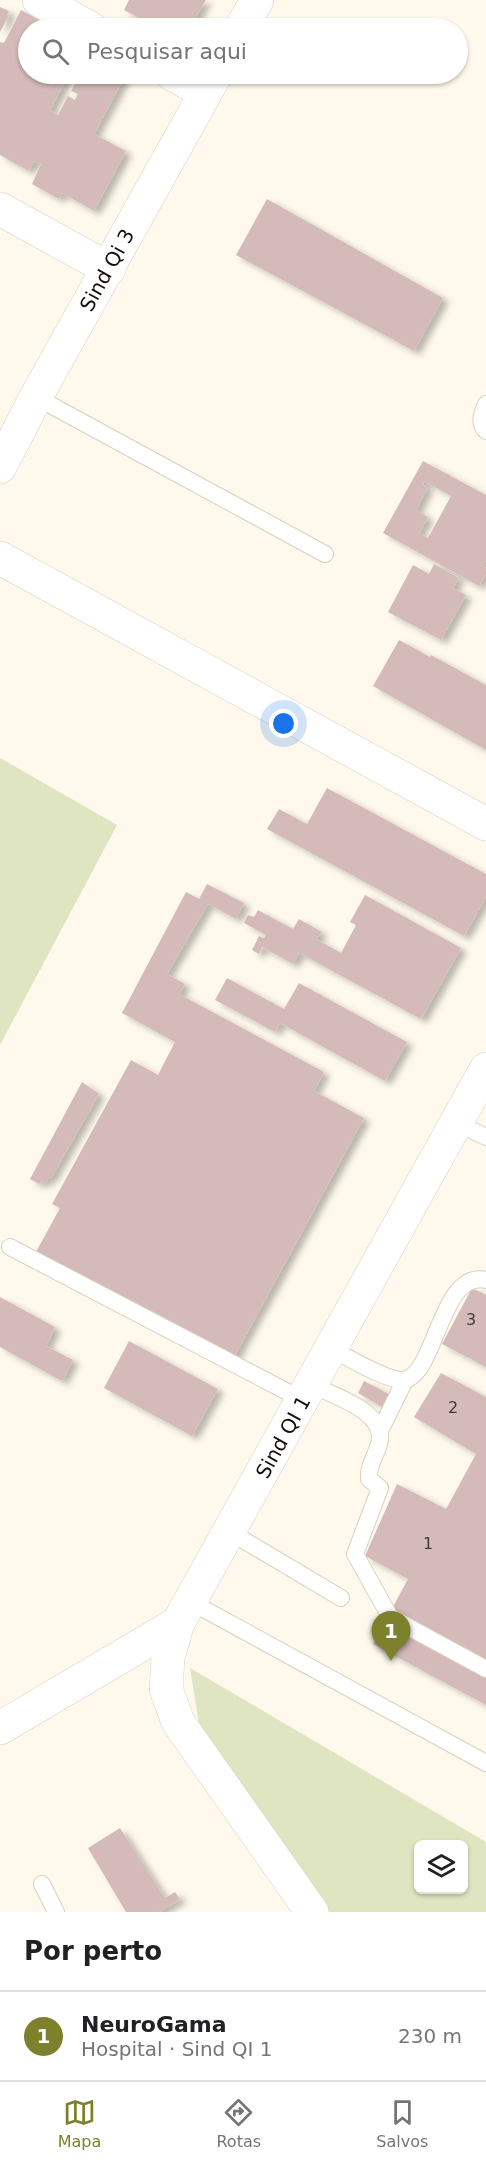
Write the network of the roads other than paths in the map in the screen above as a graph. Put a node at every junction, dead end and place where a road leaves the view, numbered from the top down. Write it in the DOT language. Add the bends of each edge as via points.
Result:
graph roads {
  1 [pos="39,0"];
  2 [pos="257,0"];
  3 [pos="72,18"];
  4 [pos="247,18"];
  5 [pos="209,84"];
  6 [pos="0,209"];
  7 [pos="109,269"];
  8 [pos="36,397"];
  9 [pos="486,404"];
  10 [pos="486,431"];
  11 [pos="0,467"];
  12 [pos="326,554"];
  13 [pos="0,558"];
  14 [pos="486,824"];
  15 [pos="486,1069"];
  16 [pos="457,1123"];
  17 [pos="486,1137"];
  18 [pos="10,1247"];
  19 [pos="486,1280"];
  20 [pos="332,1349"];
  21 [pos="405,1380"];
  22 [pos="307,1393"];
  23 [pos="381,1429"];
  24 [pos="230,1532"];
  25 [pos="341,1598"];
  26 [pos="184,1613"];
  27 [pos="486,1669"];
  28 [pos="0,1728"];
  29 [pos="486,1763"];
  30 [pos="42,1884"];
  31 [pos="56,1912"];
  32 [pos="312,1912"];
  1 -- 3 [label="street"];
  2 -- 4 [label="street"];
  5 -- 7 [label="street, Sind Qi 3"];
  6 -- 7 [label="street"];
  7 -- 8 [label="street, Sind Qi 3"];
  8 -- 11 [label="street, Sind Qi 3"];
  8 -- 12 [label="lane"];
  9 -- 10 [label="lane" via="481,417"];
  13 -- 14 [label="street"];
  15 -- 16 [label="street, Sind QI 1"];
  16 -- 17 [label="lane"];
  16 -- 20 [label="street, Sind QI 1"];
  18 -- 22 [label="lane"];
  19 -- 21 [label="lane" via="468,1281 459,1290 414,1376"];
  20 -- 21 [label="lane" via="393,1379"];
  20 -- 22 [label="street, Sind QI 1"];
  21 -- 23 [label="lane"];
  22 -- 23 [label="lane" via="341,1399 369,1415"];
  22 -- 24 [label="street, Sind QI 1"];
  23 -- 27 [label="lane" via="368,1468 369,1479 380,1488 355,1554 390,1617"];
  24 -- 25 [label="lane"];
  24 -- 26 [label="street, Sind QI 1"];
  26 -- 28 [label="street"];
  26 -- 29 [label="lane"];
  26 -- 32 [label="street, Sind QI 1" via="168,1657 166,1689 178,1722"];
  30 -- 31 [label="lane"];
}
